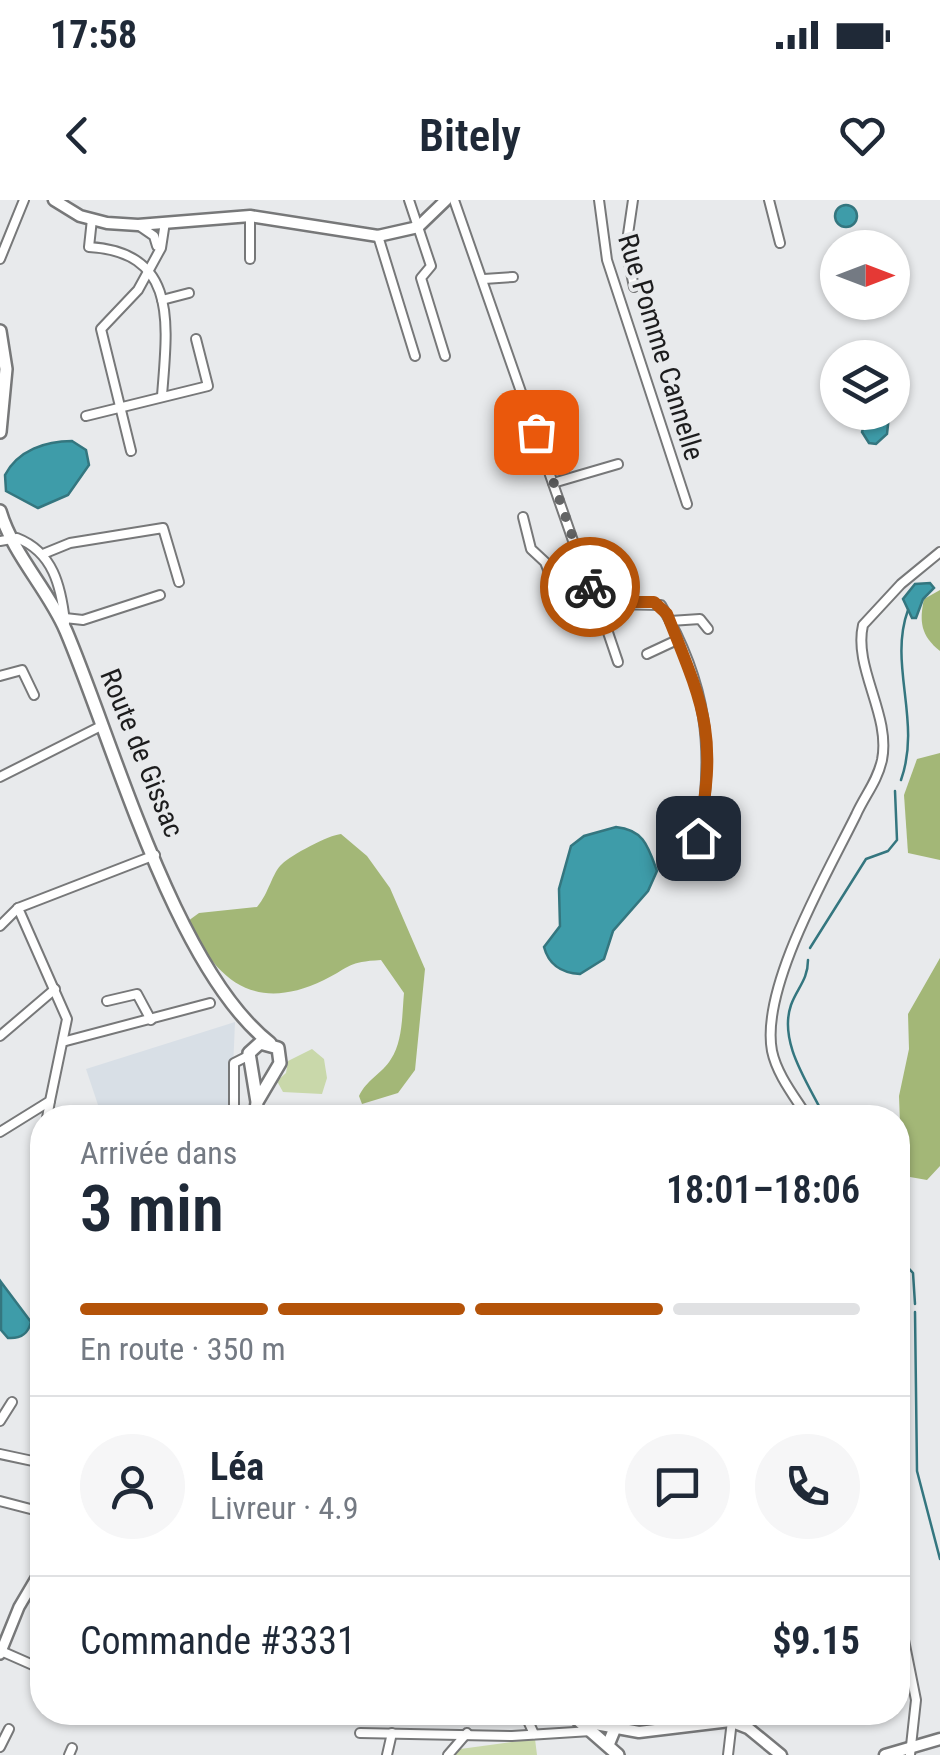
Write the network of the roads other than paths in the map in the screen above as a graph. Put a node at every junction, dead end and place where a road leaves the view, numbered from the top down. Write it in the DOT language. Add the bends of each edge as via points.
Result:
graph roads {
  1 [pos="24,200"];
  2 [pos="54,200"];
  3 [pos="409,200"];
  4 [pos="446,200"];
  5 [pos="454,200"];
  6 [pos="599,200"];
  7 [pos="633,200"];
  8 [pos="768,200"];
  9 [pos="250,216"];
  10 [pos="92,219"];
  11 [pos="165,222"];
  12 [pos="138,225"];
  13 [pos="418,227"];
  14 [pos="378,236"];
  15 [pos="780,243"];
  16 [pos="157,255"];
  17 [pos="250,258"];
  18 [pos="0,259"];
  19 [pos="150,269"];
  20 [pos="512,277"];
  21 [pos="484,279"];
  22 [pos="634,287"];
  23 [pos="189,293"];
  24 [pos="162,300"];
  25 [pos="0,330"];
  26 [pos="196,339"];
  27 [pos="415,356"];
  28 [pos="446,356"];
  29 [pos="162,396"];
  30 [pos="2,406"];
  31 [pos="120,407"];
  32 [pos="86,416"];
  33 [pos="0,432"];
  34 [pos="131,452"];
  35 [pos="618,464"];
  36 [pos="553,484"];
  37 [pos="687,504"];
  38 [pos="0,512"];
  39 [pos="523,517"];
  40 [pos="6,540"];
  41 [pos="940,552"];
  42 [pos="44,554"];
  43 [pos="179,582"];
  44 [pos="160,595"];
  45 [pos="595,599"];
  46 [pos="670,621"];
  47 [pos="66,625"];
  48 [pos="708,630"];
  49 [pos="677,640"];
  50 [pos="647,654"];
  51 [pos="618,662"];
  52 [pos="0,676"];
  53 [pos="34,696"];
  54 [pos="103,725"];
  55 [pos="0,778"];
  56 [pos="698,838"];
  57 [pos="155,855"];
  58 [pos="18,908"];
  59 [pos="0,926"];
  60 [pos="55,988"];
  61 [pos="107,1002"];
  62 [pos="210,1003"];
  63 [pos="240,1012"];
  64 [pos="150,1020"];
  65 [pos="0,1036"];
  66 [pos="66,1041"];
  67 [pos="270,1042"];
  68 [pos="249,1055"];
  69 [pos="253,1070"];
  70 [pos="270,1074"];
  71 [pos="50,1101"];
  72 [pos="258,1102"];
  73 [pos="44,1105"];
  74 [pos="49,1105"];
  75 [pos="234,1105"];
  76 [pos="257,1105"];
  77 [pos="800,1105"];
  78 [pos="30,1113"];
  79 [pos="0,1132"];
  80 [pos="12,1402"];
  81 [pos="0,1421"];
  82 [pos="0,1454"];
  83 [pos="30,1460"];
  84 [pos="0,1501"];
  85 [pos="30,1509"];
  86 [pos="30,1598"];
  87 [pos="1,1652"];
  88 [pos="30,1664"];
  89 [pos="910,1670"];
  90 [pos="530,1725"];
  91 [pos="590,1725"];
  92 [pos="598,1725"];
  93 [pos="686,1725"];
  94 [pos="730,1725"];
  95 [pos="743,1725"];
  96 [pos="596,1728"];
  97 [pos="615,1728"];
  98 [pos="9,1729"];
  99 [pos="360,1733"];
  100 [pos="392,1733"];
  101 [pos="467,1733"];
  102 [pos="534,1734"];
  103 [pos="940,1739"];
  104 [pos="608,1745"];
  105 [pos="0,1747"];
  106 [pos="910,1750"];
  107 [pos="387,1755"];
  108 [pos="448,1755"];
  109 [pos="618,1755"];
  110 [pos="728,1755"];
  111 [pos="780,1755"];
  112 [pos="885,1755"];
  1 -- 18 [label="street"];
  2 -- 10 [label="main road"];
  3 -- 13 [label="street"];
  4 -- 13 [label="main road"];
  5 -- 21 [label="street"];
  6 -- 37 [label="street, Rue Pomme Cannelle" via="608,260"];
  7 -- 22 [label="street" via="626,248"];
  8 -- 15 [label="street"];
  9 -- 11 [label="main road"];
  9 -- 14 [label="main road"];
  9 -- 17 [label="street"];
  10 -- 12 [label="main road"];
  10 -- 19 [label="street" via="89,247 117,248"];
  11 -- 12 [label="main road"];
  11 -- 16 [label="street"];
  12 -- 16 [label="street" via="154,236"];
  13 -- 14 [label="main road"];
  13 -- 28 [label="street" via="431,269 421,278"];
  14 -- 27 [label="street"];
  16 -- 19 [label="street"];
  19 -- 24 [label="street"];
  19 -- 31 [label="street" via="101,329"];
  20 -- 21 [label="street"];
  21 -- 36 [label="street"];
  23 -- 24 [label="street"];
  24 -- 29 [label="street"];
  25 -- 30 [label="main road"];
  26 -- 29 [label="street" via="208,386"];
  29 -- 31 [label="street"];
  30 -- 33 [label="main road"];
  31 -- 32 [label="street"];
  31 -- 34 [label="street"];
  35 -- 36 [label="street"];
  36 -- 45 [label="street"];
  38 -- 40 [label="main road, Route de Gissac"];
  39 -- 45 [label="street" via="556,590"];
  40 -- 42 [label="street"];
  40 -- 47 [label="main road, Route de Gissac"];
  41 -- 77 [label="street" via="863,625 883,754 877,781 796,938 774,1008 776,1068"];
  42 -- 43 [label="street" via="70,543 163,528"];
  42 -- 47 [label="street"];
  44 -- 47 [label="street"];
  45 -- 46 [label="street" via="654,602"];
  45 -- 51 [label="street"];
  46 -- 48 [label="street" via="700,619"];
  46 -- 49 [label="street"];
  47 -- 54 [label="main road, Route de Gissac"];
  49 -- 50 [label="street"];
  49 -- 56 [label="street" via="708,722 710,780"];
  52 -- 53 [label="street" via="22,670"];
  54 -- 55 [label="street"];
  54 -- 57 [label="main road, Route de Gissac"];
  57 -- 58 [label="street"];
  57 -- 63 [label="main road, Route de Gissac" via="197,953"];
  58 -- 59 [label="street"];
  58 -- 60 [label="street"];
  60 -- 65 [label="street"];
  60 -- 66 [label="street" via="67,1020"];
  61 -- 64 [label="street" via="137,994"];
  62 -- 64 [label="street"];
  63 -- 67 [label="main road, Route de Gissac"];
  63 -- 68 [label="main road, Route de Gissac"];
  64 -- 66 [label="street"];
  66 -- 71 [label="street"];
  67 -- 68 [label="main road" via="260,1042"];
  67 -- 70 [label="main road" via="281,1058"];
  68 -- 69 [label="main road"];
  68 -- 75 [label="street" via="234,1062"];
  69 -- 70 [label="main road"];
  69 -- 72 [label="main road"];
  70 -- 72 [label="main road"];
  71 -- 73 [label="street"];
  71 -- 74 [label="street"];
  72 -- 76 [label="main road"];
  78 -- 79 [label="street"];
  80 -- 81 [label="street"];
  82 -- 83 [label="street"];
  84 -- 85 [label="street"];
  86 -- 87 [label="street"];
  87 -- 88 [label="street"];
  89 -- 106 [label="street" via="916,1700"];
  90 -- 102 [label="street"];
  91 -- 96 [label="main road"];
  92 -- 96 [label="street"];
  93 -- 97 [label="main road"];
  94 -- 110 [label="street"];
  95 -- 111 [label="main road"];
  96 -- 97 [label="main road"];
  96 -- 102 [label="street"];
  96 -- 104 [label="main road"];
  97 -- 104 [label="main road"];
  98 -- 105 [label="street"];
  99 -- 100 [label="street"];
  100 -- 101 [label="street"];
  100 -- 107 [label="street"];
  101 -- 102 [label="street"];
  101 -- 108 [label="street"];
  103 -- 106 [label="main road"];
  104 -- 109 [label="main road"];
  106 -- 112 [label="main road"];
}
